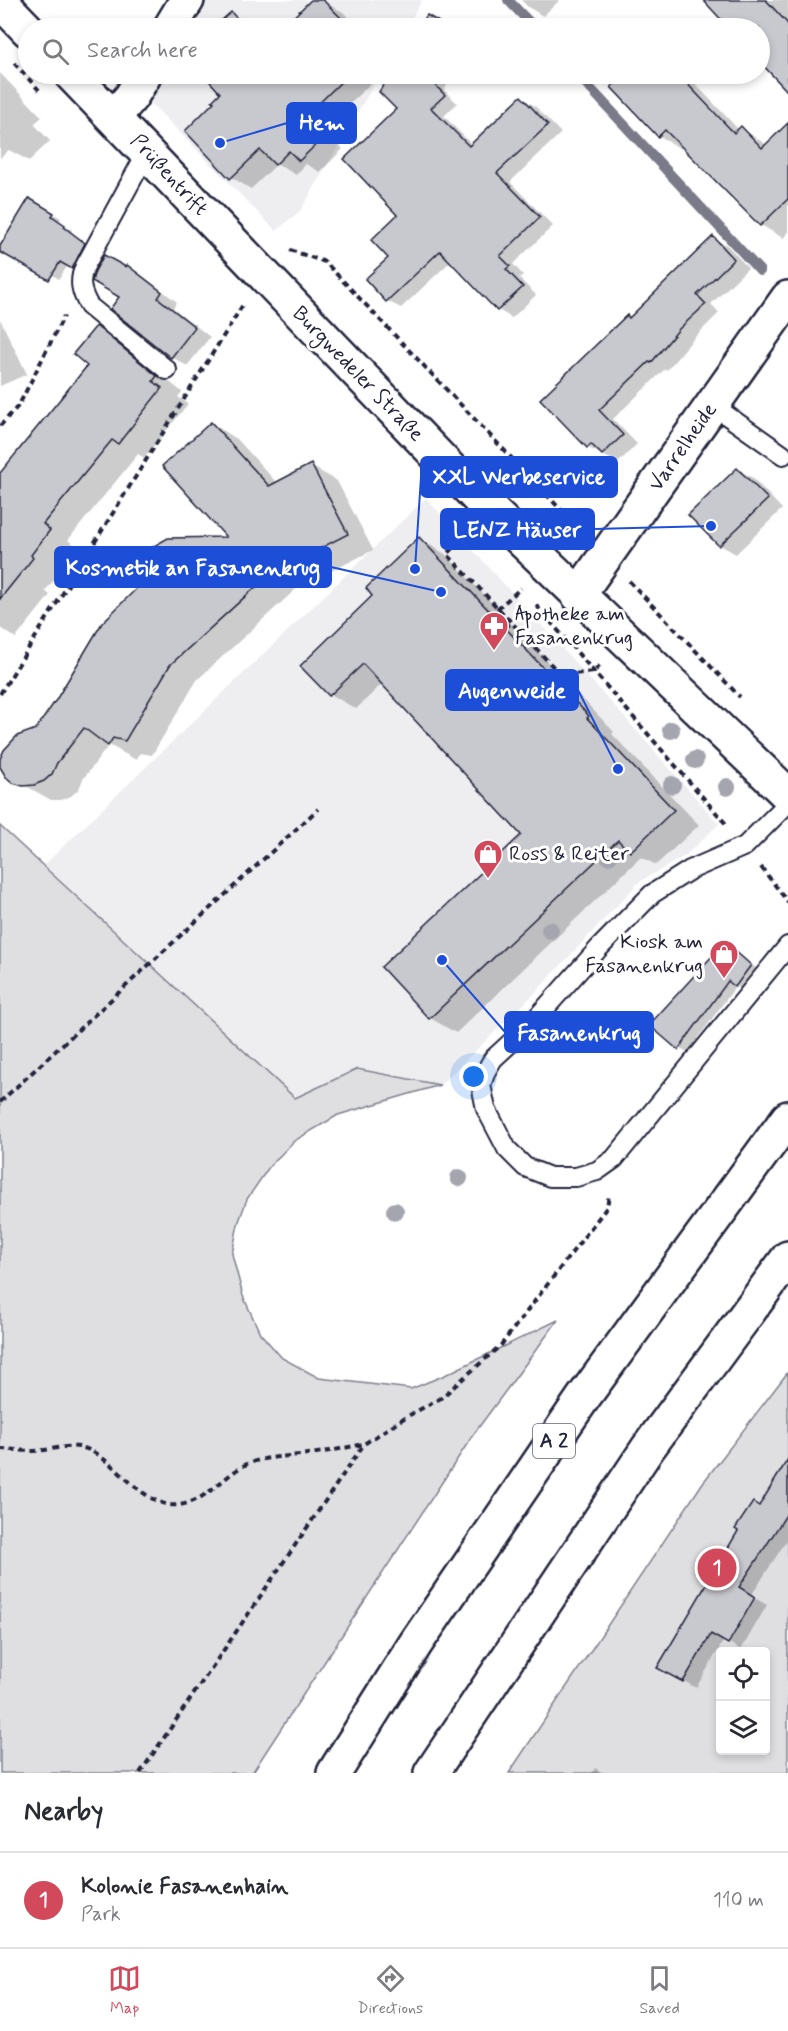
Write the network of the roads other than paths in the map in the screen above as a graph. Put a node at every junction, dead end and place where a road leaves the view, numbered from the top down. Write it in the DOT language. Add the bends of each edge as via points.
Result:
graph roads {
  1 [pos="187,0"];
  2 [pos="0,1"];
  3 [pos="176,18"];
  4 [pos="18,20"];
  5 [pos="81,84"];
  6 [pos="139,84"];
  7 [pos="114,117"];
  8 [pos="147,152"];
  9 [pos="265,277"];
  10 [pos="788,298"];
  11 [pos="167,370"];
  12 [pos="712,405"];
  13 [pos="783,455"];
  14 [pos="578,595"];
  15 [pos="788,795"];
  16 [pos="788,803"];
  17 [pos="788,946"];
  18 [pos="788,1118"];
  19 [pos="788,1258"];
  20 [pos="334,1773"];
  21 [pos="431,1773"];
  1 -- 3 [label="main road"];
  2 -- 4 [label="main road"];
  5 -- 7 [label="main road, Prüßentrift"];
  6 -- 7 [label="main road"];
  7 -- 8 [label="main road, Prüßentrift"];
  8 -- 9 [label="main road, Prüßentrift"];
  8 -- 11 [label="lane" via="85,266 80,283 89,306"];
  9 -- 14 [label="main road, Burgwedeler Straße" via="479,499"];
  10 -- 12 [label="main road, Varrelheide"];
  12 -- 13 [label="lane"];
  12 -- 14 [label="main road, Varrelheide"];
  14 -- 15 [label="main road, Burgwedeler Straße"];
  16 -- 17 [label="lane" via="746,846 690,870 652,894 532,1023 492,1059 481,1085 486,1109 507,1149 525,1167 550,1177 576,1177 597,1171 614,1159"];
  18 -- 20 [label="main road, A 2" via="583,1398 416,1643"];
  19 -- 21 [label="main road" via="648,1448"];
}
